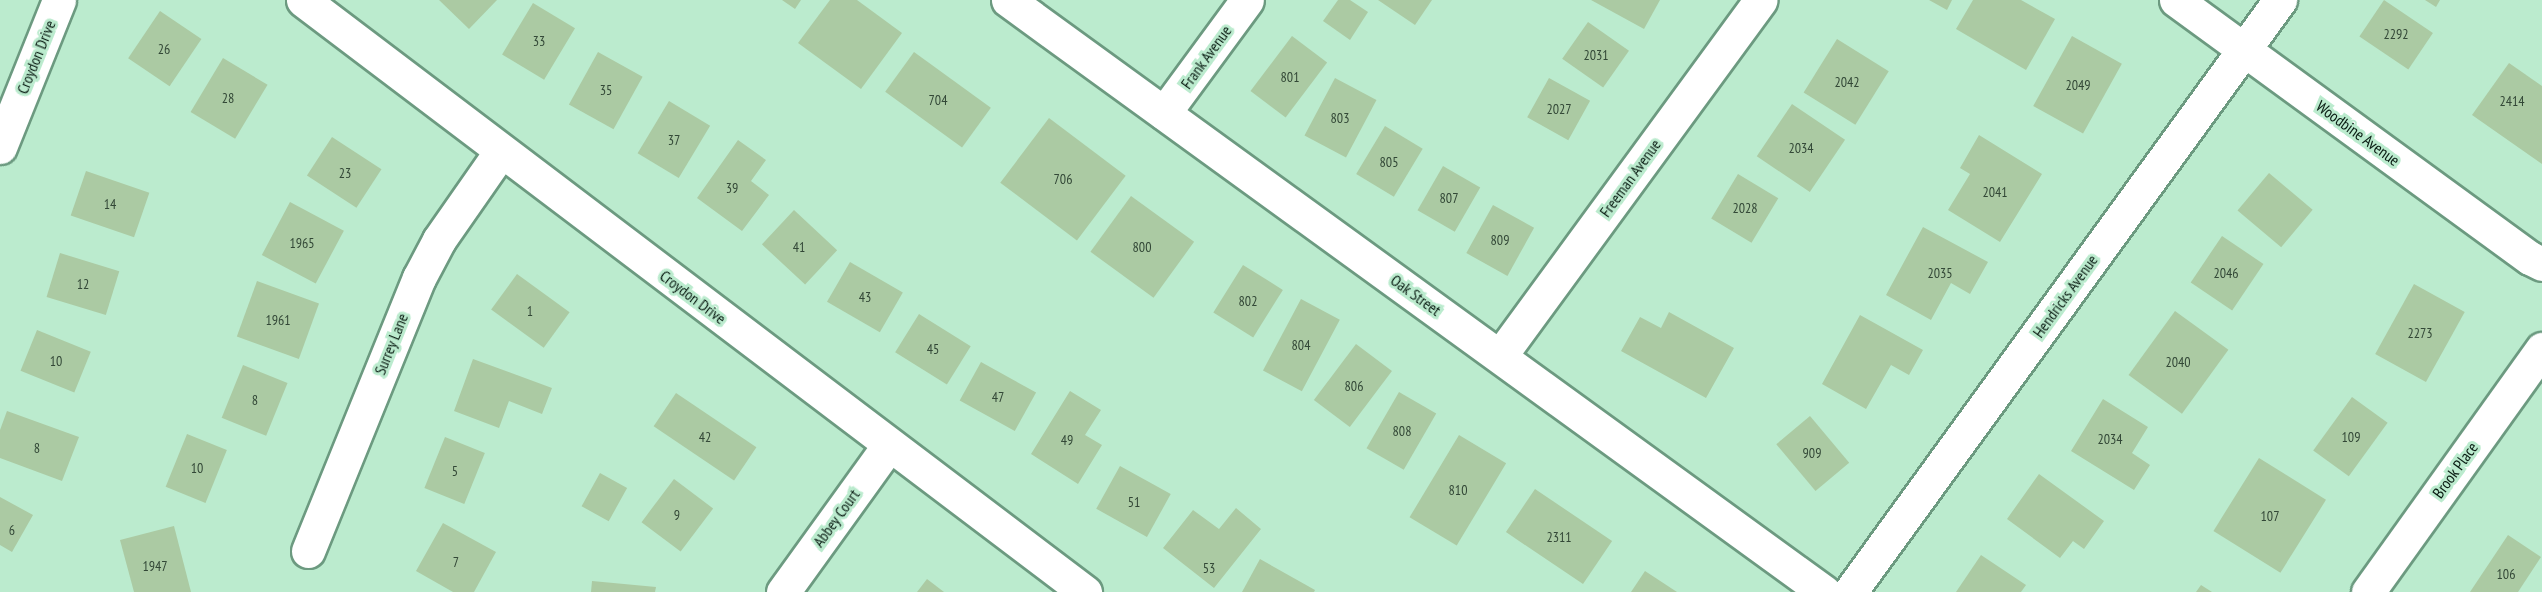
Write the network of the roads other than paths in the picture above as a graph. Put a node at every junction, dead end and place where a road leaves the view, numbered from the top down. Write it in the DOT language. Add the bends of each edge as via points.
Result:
graph roads {
  1 [pos="59,0"];
  2 [pos="303,0"];
  3 [pos="1008,0"];
  4 [pos="1247,0"];
  5 [pos="1761,0"];
  6 [pos="2176,0"];
  7 [pos="2280,0"];
  8 [pos="2244,50"];
  9 [pos="1164,113"];
  10 [pos="0,147"];
  11 [pos="501,151"];
  12 [pos="2542,264"];
  13 [pos="2542,349"];
  14 [pos="1500,356"];
  15 [pos="889,445"];
  16 [pos="308,552"];
  17 [pos="783,592"];
  18 [pos="1085,592"];
  19 [pos="1824,592"];
  20 [pos="1850,592"];
  21 [pos="2368,592"];
  1 -- 10 [label="street, Croydon Drive"];
  2 -- 11 [label="street, Croydon Drive"];
  3 -- 9 [label="street, Oak Street"];
  4 -- 9 [label="street, Frank Avenue"];
  5 -- 14 [label="street, Freeman Avenue"];
  6 -- 8 [label="street, Woodbine Avenue"];
  7 -- 8 [label="street, Hendricks Avenue"];
  8 -- 12 [label="street, Woodbine Avenue"];
  8 -- 20 [label="street, Hendricks Avenue"];
  9 -- 14 [label="street, Oak Street"];
  11 -- 15 [label="street, Croydon Drive"];
  11 -- 16 [label="street, Surrey Lane" via="438,240 419,278"];
  13 -- 21 [label="street, Brook Place"];
  14 -- 19 [label="street, Oak Street"];
  15 -- 17 [label="street, Abbey Court"];
  15 -- 18 [label="street, Croydon Drive"];
}
